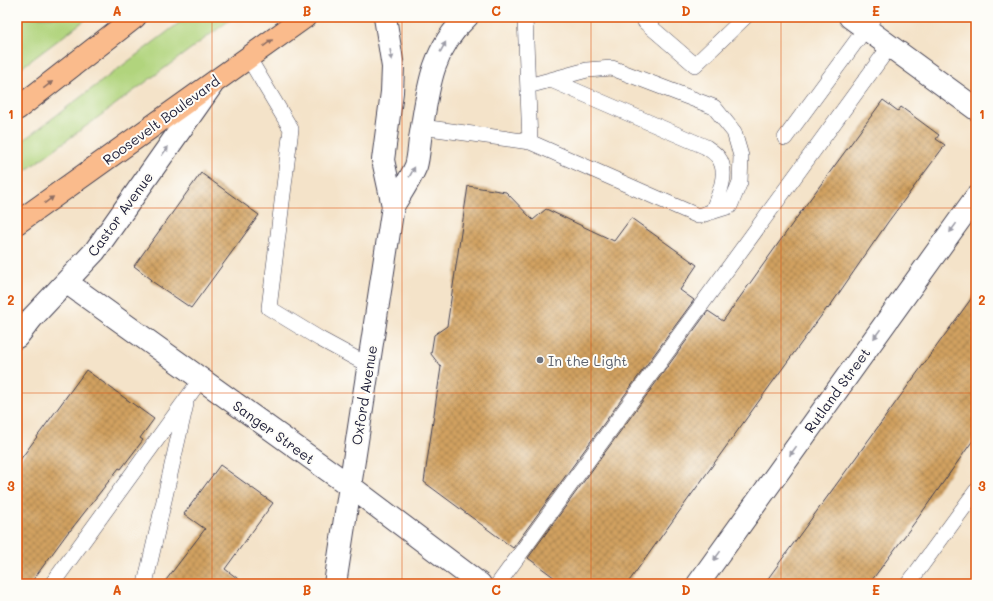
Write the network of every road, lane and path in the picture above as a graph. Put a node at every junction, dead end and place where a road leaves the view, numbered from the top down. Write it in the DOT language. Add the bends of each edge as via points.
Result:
graph roads {
  1 [pos="135,17"];
  2 [pos="305,17"];
  3 [pos="385,17"];
  4 [pos="467,17"];
  5 [pos="525,17"];
  6 [pos="745,17"];
  7 [pos="645,19"];
  8 [pos="863,21"];
  9 [pos="890,46"];
  10 [pos="248,57"];
  11 [pos="551,80"];
  12 [pos="214,82"];
  13 [pos="528,86"];
  14 [pos="17,109"];
  15 [pos="976,109"];
  16 [pos="422,127"];
  17 [pos="785,138"];
  18 [pos="530,142"];
  19 [pos="976,196"];
  20 [pos="393,206"];
  21 [pos="712,212"];
  22 [pos="17,223"];
  23 [pos="66,282"];
  24 [pos="17,337"];
  25 [pos="368,365"];
  26 [pos="201,380"];
  27 [pos="187,399"];
  28 [pos="350,486"];
  29 [pos="976,491"];
  30 [pos="52,584"];
  31 [pos="145,584"];
  32 [pos="335,584"];
  33 [pos="480,584"];
  34 [pos="498,584"];
  35 [pos="698,584"];
  36 [pos="908,584"];
  14 -- 1 [label="highway, one-way"];
  10 -- 2 [label="highway, Roosevelt Boulevard, one-way"];
  3 -- 20 [label="street, Oxford Avenue, one-way" via="393,67 383,160"];
  16 -- 4 [label="street, Oxford Avenue, one-way" via="433,69 455,28"];
  5 -- 13 [label="lane"];
  6 -- 7 [label="lane" via="695,65"];
  8 -- 9 [label="street"];
  8 -- 17 [label="lane"];
  9 -- 15 [label="street"];
  9 -- 34 [label="lane"];
  10 -- 12 [label="highway, Roosevelt Boulevard"];
  10 -- 25 [label="lane" via="291,129 269,308"];
  11 -- 13 [label="lane"];
  11 -- 21 [label="lane" via="706,147 719,158 724,174"];
  11 -- 21 [label="lane" via="588,70 612,68 714,107 734,132 741,156 740,182 730,206"];
  22 -- 12 [label="highway, Roosevelt Boulevard, one-way"];
  23 -- 12 [label="street, Castor Avenue, one-way" via="95,251"];
  13 -- 18 [label="lane"];
  16 -- 18 [label="lane"];
  20 -- 16 [label="street, Oxford Avenue, one-way" via="416,165"];
  18 -- 21 [label="lane" via="698,216"];
  19 -- 35 [label="street, Rutland Street, one-way"];
  20 -- 25 [label="street, Oxford Avenue"];
  23 -- 24 [label="street, Castor Avenue"];
  23 -- 26 [label="street, Sanger Street"];
  25 -- 28 [label="street, Oxford Avenue"];
  26 -- 27 [label="lane"];
  26 -- 28 [label="street, Sanger Street"];
  27 -- 30 [label="lane"];
  27 -- 31 [label="lane"];
  28 -- 32 [label="street, Oxford Avenue"];
  28 -- 33 [label="street, Sanger Street"];
  29 -- 36 [label="lane"];
}
